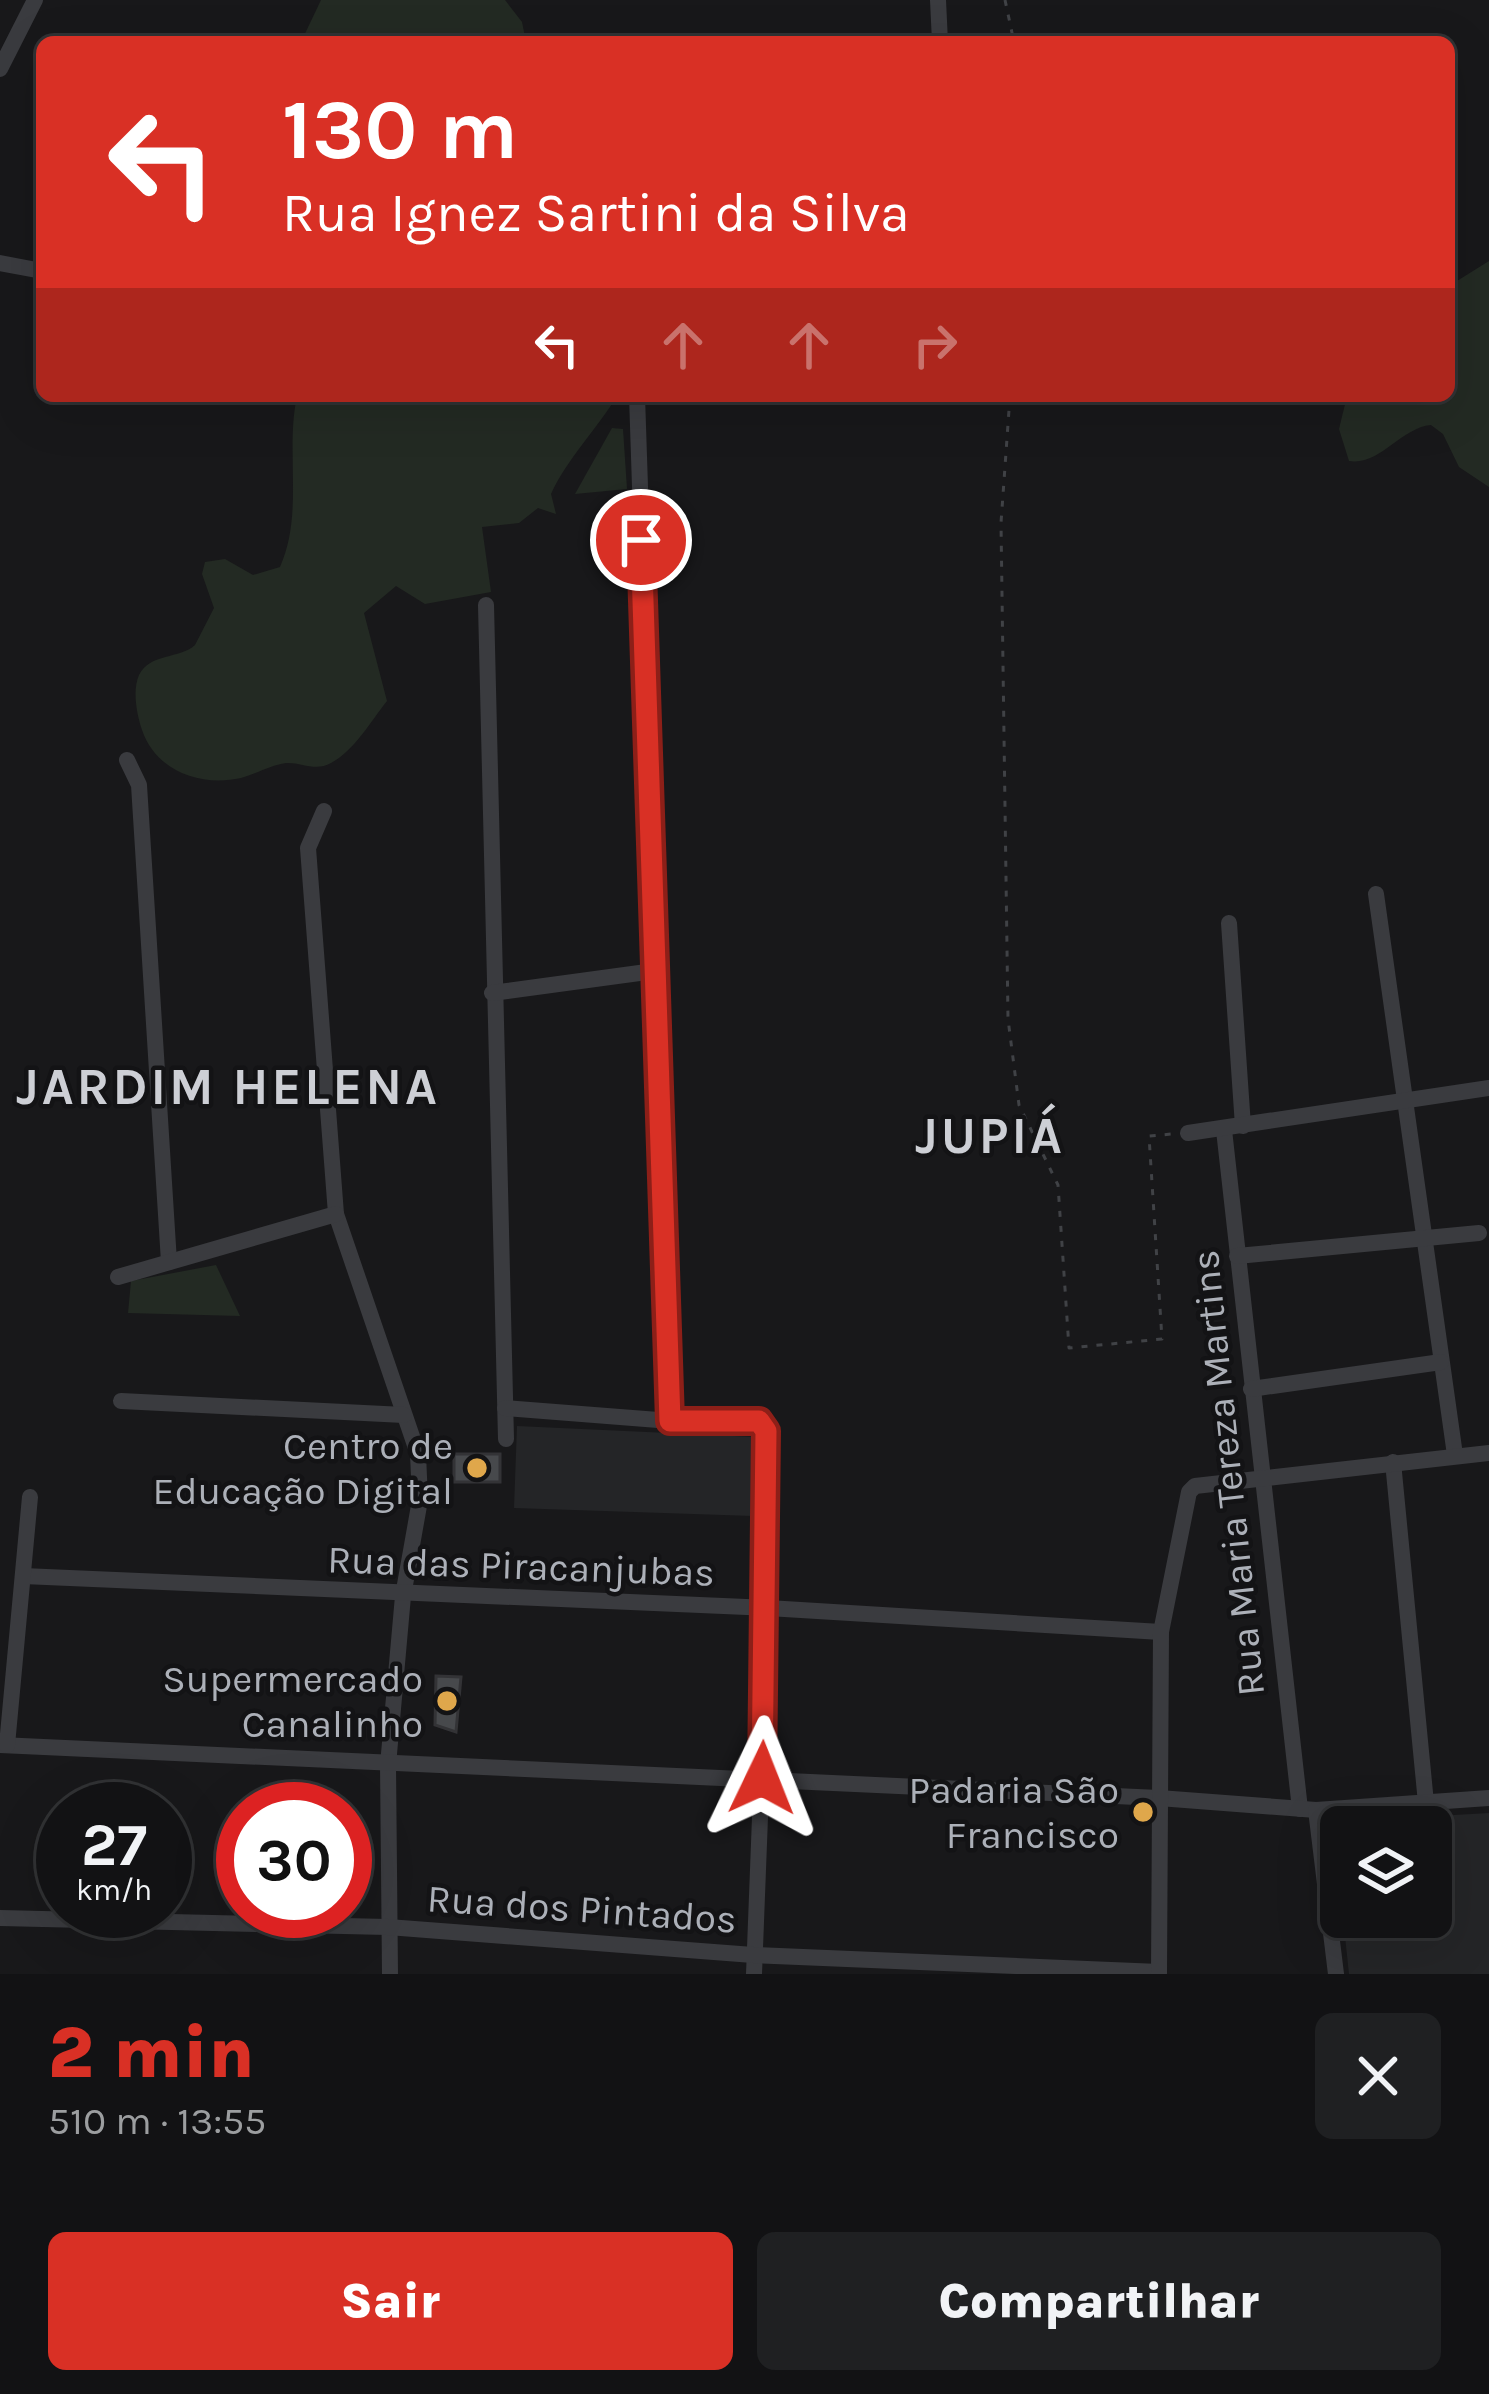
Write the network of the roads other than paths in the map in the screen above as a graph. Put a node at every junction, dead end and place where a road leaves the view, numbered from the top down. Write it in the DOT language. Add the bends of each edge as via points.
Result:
graph roads {
  1 [pos="35,0"];
  2 [pos="938,0"];
  3 [pos="940,36"];
  4 [pos="0,69"];
  5 [pos="0,263"];
  6 [pos="36,271"];
  7 [pos="637,402"];
  8 [pos="486,604"];
  9 [pos="127,760"];
  10 [pos="324,811"];
  11 [pos="1376,894"];
  12 [pos="1229,923"];
  13 [pos="654,971"];
  14 [pos="492,993"];
  15 [pos="1489,1088"];
  16 [pos="1403,1102"];
  17 [pos="1243,1126"];
  18 [pos="1224,1130"];
  19 [pos="1188,1133"];
  20 [pos="336,1214"];
  21 [pos="1479,1233"];
  22 [pos="1423,1240"];
  23 [pos="1237,1256"];
  24 [pos="169,1262"];
  25 [pos="118,1277"];
  26 [pos="1441,1362"];
  27 [pos="1251,1389"];
  28 [pos="122,1401"];
  29 [pos="505,1408"];
  30 [pos="404,1415"];
  31 [pos="670,1421"];
  32 [pos="506,1439"];
  33 [pos="1489,1453"];
  34 [pos="1455,1456"];
  35 [pos="1394,1462"];
  36 [pos="1260,1478"];
  37 [pos="30,1497"];
  38 [pos="22,1576"];
  39 [pos="403,1596"];
  40 [pos="768,1608"];
  41 [pos="1161,1632"];
  42 [pos="3,1745"];
  43 [pos="388,1765"];
  44 [pos="762,1778"];
  45 [pos="1159,1798"];
  46 [pos="1489,1798"];
  47 [pos="1426,1802"];
  48 [pos="1308,1810"];
  49 [pos="0,1918"];
  50 [pos="388,1927"];
  51 [pos="754,1964"];
  52 [pos="1159,1973"];
  53 [pos="390,1974"];
  54 [pos="1336,1974"];
  1 -- 4 [label="street"];
  2 -- 3 [label="street"];
  5 -- 6 [label="street"];
  7 -- 13 [label="street"];
  8 -- 14 [label="street"];
  9 -- 24 [label="street" via="139,785"];
  10 -- 20 [label="street" via="308,848"];
  11 -- 16 [label="street"];
  12 -- 17 [label="street"];
  13 -- 14 [label="street"];
  13 -- 31 [label="street"];
  14 -- 29 [label="street"];
  15 -- 16 [label="street"];
  16 -- 17 [label="street"];
  16 -- 22 [label="street"];
  17 -- 18 [label="street"];
  18 -- 19 [label="street"];
  18 -- 23 [label="street, Rua Maria Tereza Martins"];
  20 -- 24 [label="street"];
  20 -- 30 [label="street"];
  21 -- 22 [label="street"];
  22 -- 23 [label="street"];
  22 -- 26 [label="street"];
  23 -- 27 [label="street, Rua Maria Tereza Martins"];
  24 -- 25 [label="street"];
  26 -- 27 [label="street"];
  26 -- 34 [label="street"];
  27 -- 36 [label="street, Rua Maria Tereza Martins"];
  28 -- 30 [label="street"];
  29 -- 31 [label="street"];
  29 -- 32 [label="street"];
  30 -- 39 [label="street" via="418,1454 420,1500"];
  31 -- 40 [label="street" via="759,1421 767,1446"];
  33 -- 34 [label="street"];
  34 -- 35 [label="street"];
  35 -- 36 [label="street"];
  35 -- 47 [label="street"];
  36 -- 41 [label="street" via="1196,1486 1182,1509"];
  36 -- 48 [label="street, Rua Maria Tereza Martins"];
  37 -- 38 [label="street"];
  38 -- 39 [label="street, Rua das Piracanjubas"];
  38 -- 42 [label="street"];
  39 -- 40 [label="street, Rua das Piracanjubas"];
  39 -- 43 [label="street"];
  40 -- 41 [label="street, Rua das Piracanjubas"];
  40 -- 44 [label="street"];
  41 -- 45 [label="street"];
  42 -- 43 [label="street"];
  43 -- 44 [label="street"];
  43 -- 50 [label="street"];
  44 -- 45 [label="street"];
  44 -- 51 [label="street"];
  45 -- 48 [label="street"];
  45 -- 52 [label="street"];
  46 -- 47 [label="street"];
  47 -- 48 [label="street"];
  48 -- 54 [label="street, Rua Maria Tereza Martins"];
  49 -- 50 [label="street, Rua dos Pintados"];
  50 -- 51 [label="street, Rua dos Pintados"];
  50 -- 53 [label="street"];
  51 -- 52 [label="street, Rua dos Pintados"];
}
